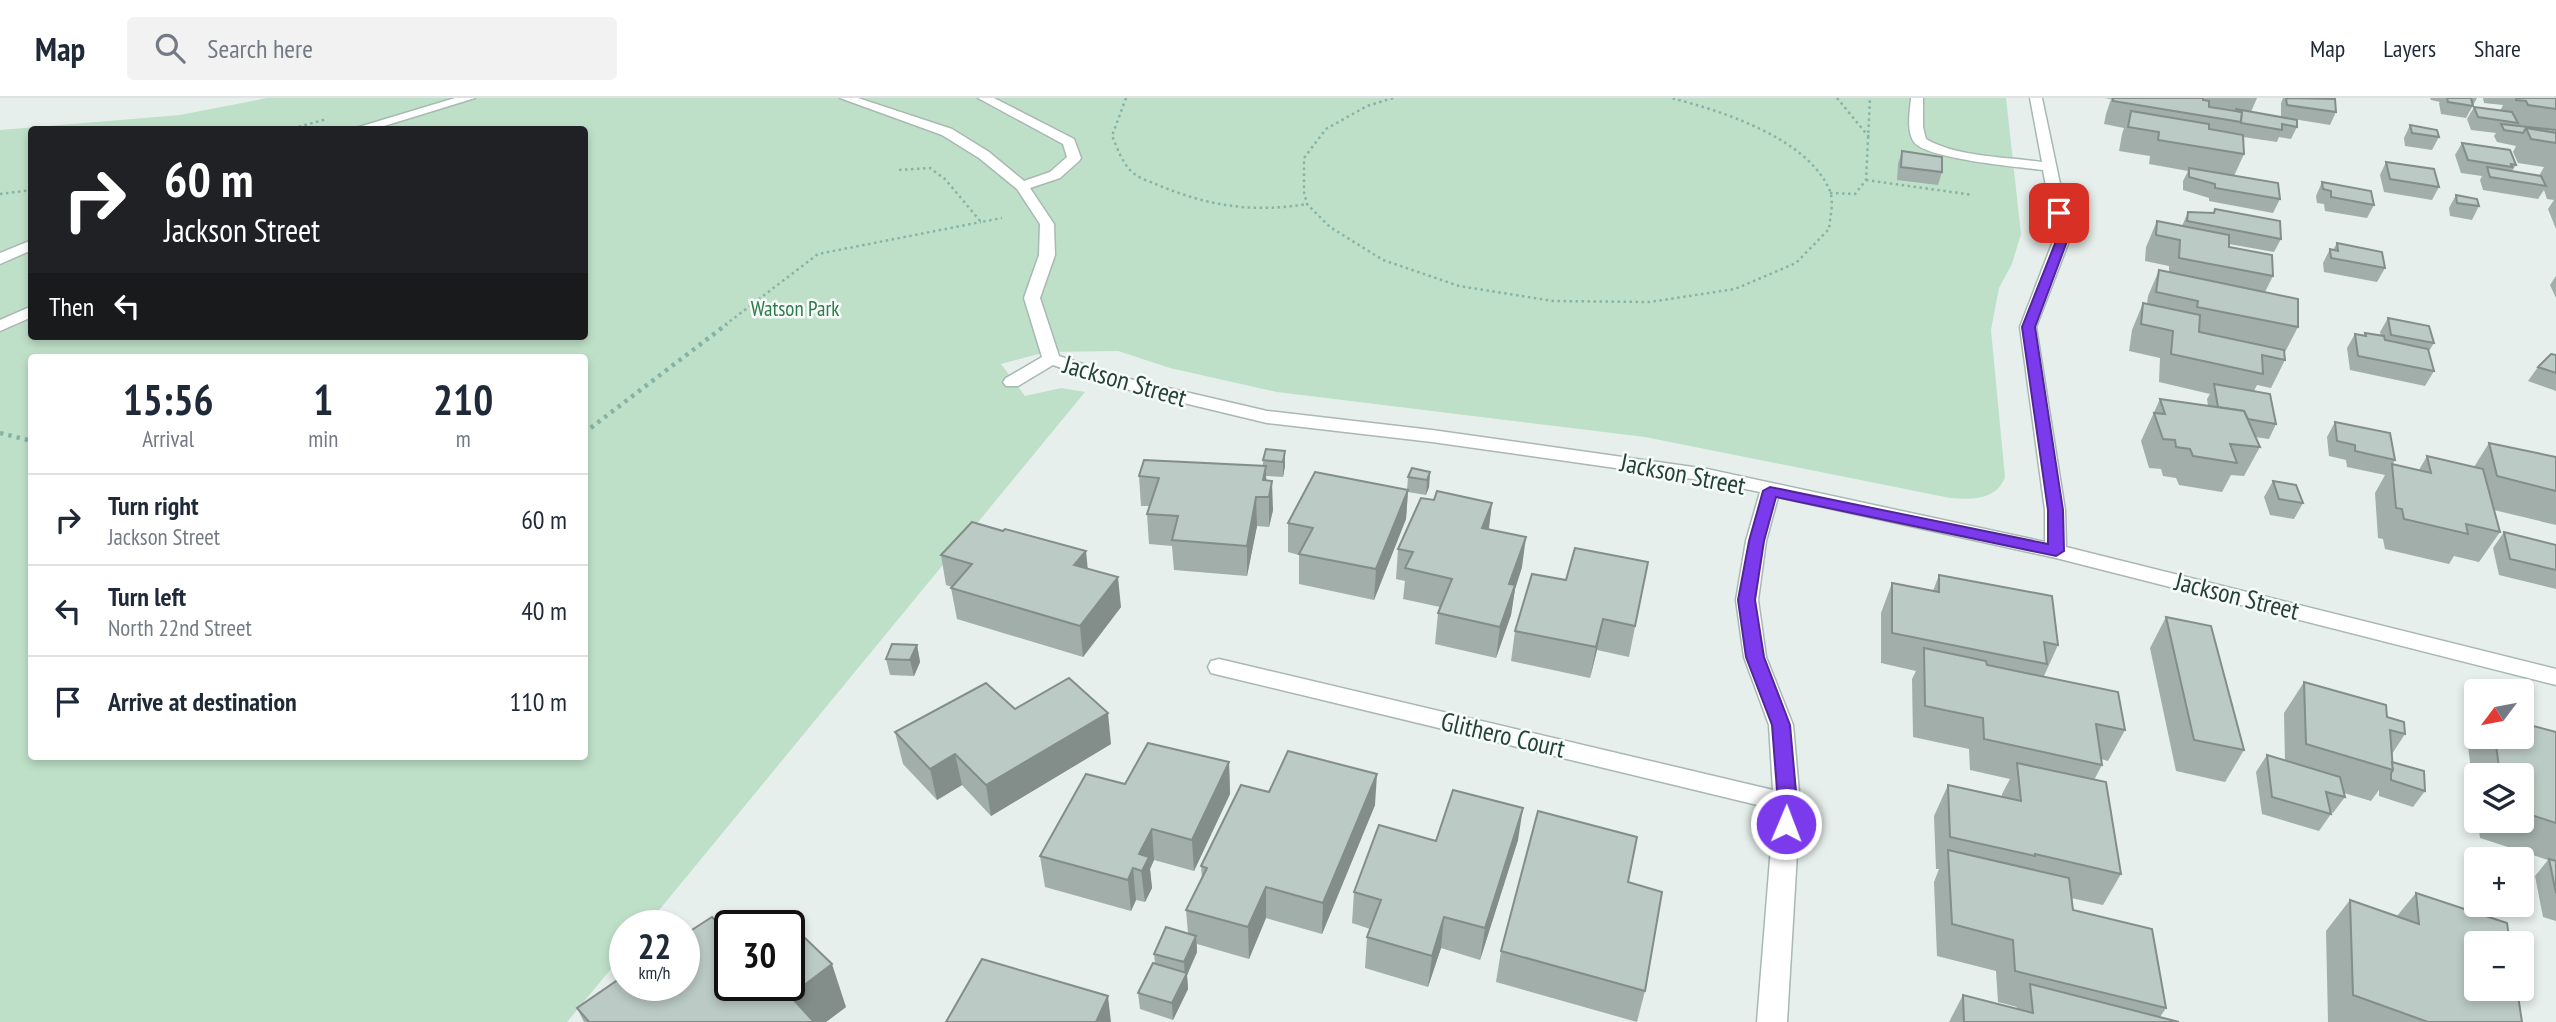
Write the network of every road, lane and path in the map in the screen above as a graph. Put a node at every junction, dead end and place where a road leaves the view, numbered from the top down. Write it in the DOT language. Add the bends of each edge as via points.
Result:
graph roads {
  1 [pos="470,98"];
  2 [pos="846,98"];
  3 [pos="984,98"];
  4 [pos="1126,98"];
  5 [pos="1393,98"];
  6 [pos="1671,98"];
  7 [pos="1837,98"];
  8 [pos="1870,98"];
  9 [pos="1917,98"];
  10 [pos="2036,98"];
  11 [pos="369,126"];
  12 [pos="414,126"];
  13 [pos="1869,138"];
  14 [pos="2050,167"];
  15 [pos="899,170"];
  16 [pos="1866,180"];
  17 [pos="1022,186"];
  18 [pos="28,190"];
  19 [pos="1830,193"];
  20 [pos="0,194"];
  21 [pos="1973,195"];
  22 [pos="1307,204"];
  23 [pos="1005,218"];
  24 [pos="981,222"];
  25 [pos="28,246"];
  26 [pos="0,259"];
  27 [pos="28,313"];
  28 [pos="0,326"];
  29 [pos="1051,359"];
  30 [pos="1012,382"];
  31 [pos="588,430"];
  32 [pos="0,433"];
  33 [pos="28,440"];
  34 [pos="1770,491"];
  35 [pos="2056,551"];
  36 [pos="1219,667"];
  37 [pos="2556,677"];
  38 [pos="1787,803"];
  39 [pos="1772,1022"];
  1 -- 11 [label="street"];
  1 -- 12 [label="street"];
  2 -- 17 [label="street" via="947,132"];
  3 -- 17 [label="street" via="1069,142 1074,158 1055,175"];
  4 -- 22 [label="path" via="1112,136 1132,173 1182,197 1220,208 1259,211"];
  5 -- 22 [label="path" via="1367,106 1326,129 1304,158"];
  6 -- 19 [label="path" via="1759,128 1805,158"];
  7 -- 13 [label="path"];
  8 -- 13 [label="path"];
  9 -- 14 [label="street" via="1918,138 1923,144 1947,152"];
  10 -- 14 [label="street"];
  13 -- 16 [label="path"];
  14 -- 35 [label="street" via="2063,236 2028,327 2055,510"];
  15 -- 24 [label="path" via="930,168 952,186"];
  16 -- 19 [label="path" via="1856,194"];
  16 -- 21 [label="path"];
  17 -- 29 [label="street" via="1048,224 1047,255 1032,298"];
  18 -- 20 [label="path"];
  19 -- 22 [label="path" via="1829,229 1796,263 1735,289 1650,302 1553,301 1459,286 1383,260 1330,227"];
  23 -- 24 [label="path"];
  24 -- 31 [label="path" via="818,254"];
  25 -- 26 [label="street"];
  27 -- 28 [label="street"];
  29 -- 30 [label="street"];
  29 -- 34 [label="street, Jackson Street" via="1115,381 1267,417 1592,458 1707,475"];
  32 -- 33 [label="path"];
  34 -- 35 [label="street, Jackson Street"];
  34 -- 38 [label="street" via="1746,600 1755,657 1781,725"];
  35 -- 37 [label="street, Jackson Street"];
  36 -- 38 [label="street, Glithero Court"];
  38 -- 39 [label="street"];
}
